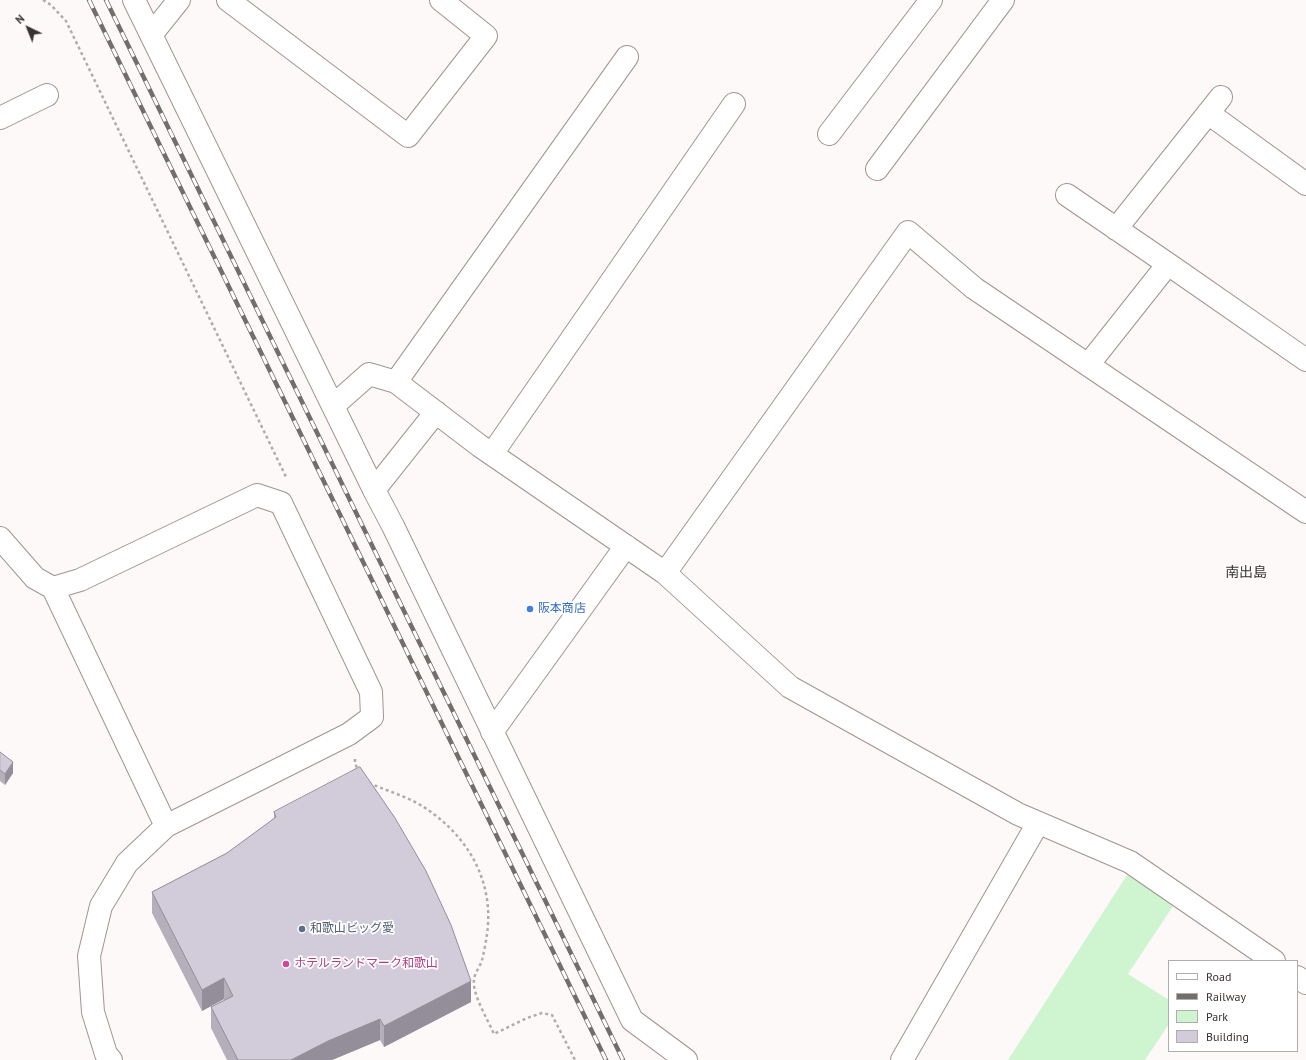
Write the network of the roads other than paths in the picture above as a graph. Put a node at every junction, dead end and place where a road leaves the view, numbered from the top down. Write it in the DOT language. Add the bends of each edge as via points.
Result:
graph roads {
  1 [pos="134,0"];
  2 [pos="179,0"];
  3 [pos="228,0"];
  4 [pos="441,0"];
  5 [pos="931,0"];
  6 [pos="1003,0"];
  7 [pos="151,35"];
  8 [pos="626,57"];
  9 [pos="47,95"];
  10 [pos="734,104"];
  11 [pos="0,118"];
  12 [pos="829,134"];
  13 [pos="877,169"];
  14 [pos="1306,184"];
  15 [pos="1067,196"];
  16 [pos="1116,229"];
  17 [pos="1168,264"];
  18 [pos="1306,360"];
  19 [pos="1088,365"];
  20 [pos="396,382"];
  21 [pos="333,406"];
  22 [pos="436,412"];
  23 [pos="492,454"];
  24 [pos="374,490"];
  25 [pos="1302,503"];
  26 [pos="0,538"];
  27 [pos="626,546"];
  28 [pos="666,573"];
  29 [pos="53,588"];
  30 [pos="492,732"];
  31 [pos="1038,823"];
  32 [pos="166,826"];
  33 [pos="1273,960"];
  34 [pos="111,1060"];
  35 [pos="686,1060"];
  36 [pos="902,1060"];
  1 -- 7 [label="street"];
  2 -- 7 [label="street"];
  3 -- 4 [label="street" via="408,136 486,36"];
  5 -- 12 [label="street"];
  6 -- 13 [label="street"];
  7 -- 21 [label="street"];
  8 -- 20 [label="street"];
  9 -- 11 [label="street"];
  10 -- 23 [label="street"];
  14 -- 16 [label="street" via="1214,105"];
  15 -- 16 [label="street"];
  16 -- 17 [label="street"];
  17 -- 18 [label="street"];
  17 -- 19 [label="street"];
  19 -- 25 [label="street"];
  19 -- 28 [label="street" via="974,288 908,232"];
  20 -- 21 [label="street" via="369,374"];
  20 -- 22 [label="street"];
  21 -- 24 [label="street"];
  22 -- 23 [label="street"];
  22 -- 24 [label="street"];
  23 -- 27 [label="street"];
  24 -- 30 [label="street"];
  26 -- 29 [label="street" via="35,578"];
  27 -- 28 [label="street"];
  27 -- 30 [label="street"];
  28 -- 31 [label="street" via="790,687"];
  29 -- 32 [label="street"];
  29 -- 32 [label="street" via="80,580 256,495 281,504 372,692 372,717 349,734"];
  30 -- 35 [label="street" via="632,1020"];
  31 -- 33 [label="street" via="1130,862"];
  31 -- 36 [label="street"];
  32 -- 34 [label="street" via="127,863 108,894 101,906 89,956 93,1012 106,1054"];
}
